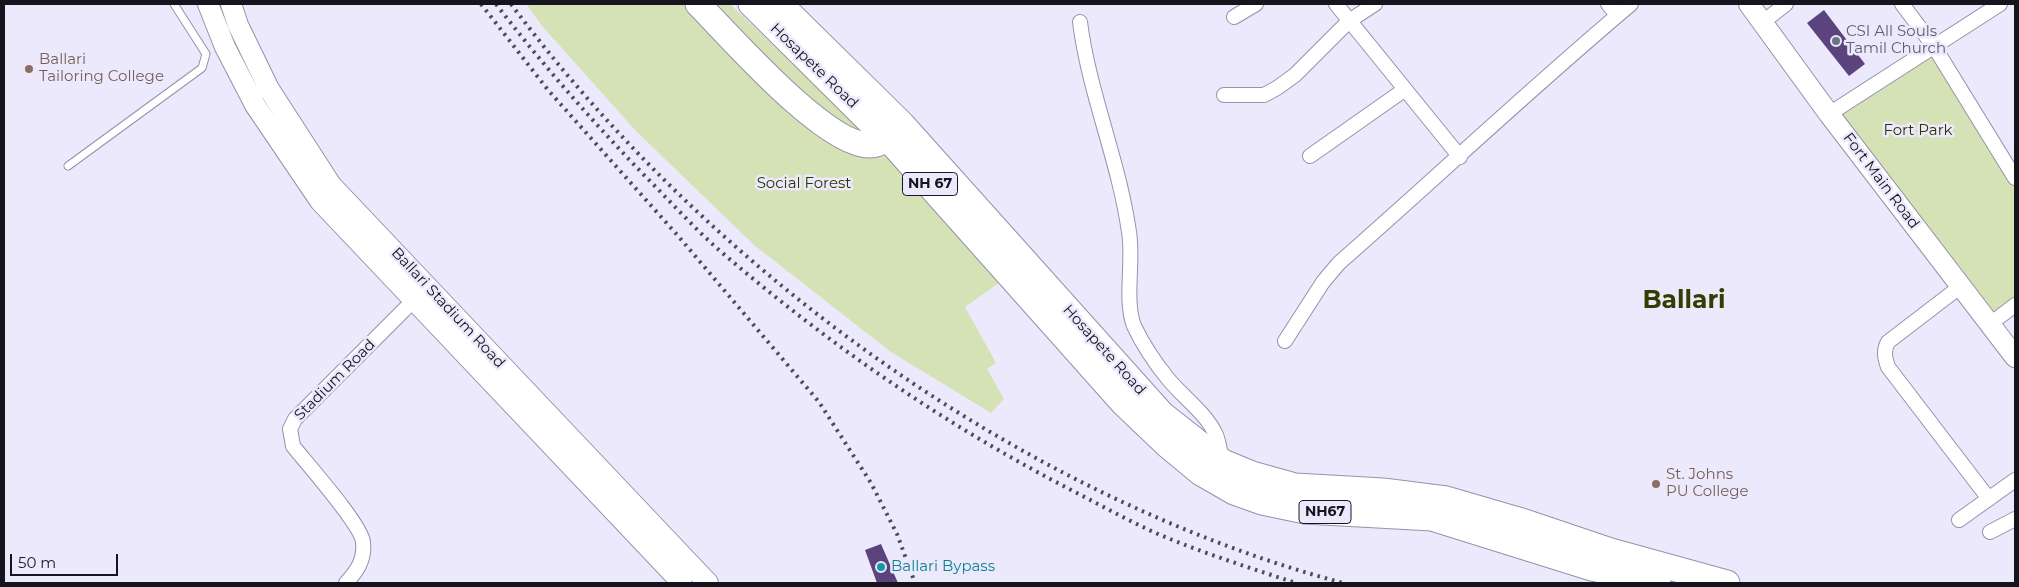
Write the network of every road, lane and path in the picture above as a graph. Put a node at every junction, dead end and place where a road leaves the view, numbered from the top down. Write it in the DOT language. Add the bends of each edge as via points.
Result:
graph roads {
  1 [pos="174,4"];
  2 [pos="208,4"];
  3 [pos="230,4"];
  4 [pos="698,4"];
  5 [pos="751,4"];
  6 [pos="780,4"];
  7 [pos="1256,4"];
  8 [pos="1336,4"];
  9 [pos="1375,4"];
  10 [pos="1608,4"];
  11 [pos="1631,4"];
  12 [pos="1749,4"];
  13 [pos="1786,4"];
  14 [pos="1902,4"];
  15 [pos="2000,4"];
  16 [pos="1617,15"];
  17 [pos="1234,17"];
  18 [pos="1349,21"];
  19 [pos="1080,22"];
  20 [pos="1763,22"];
  21 [pos="1935,48"];
  22 [pos="1404,90"];
  23 [pos="1224,95"];
  24 [pos="1829,114"];
  25 [pos="894,131"];
  26 [pos="1310,156"];
  27 [pos="1460,157"];
  28 [pos="68,166"];
  29 [pos="2015,178"];
  30 [pos="428,286"];
  31 [pos="1961,286"];
  32 [pos="413,301"];
  33 [pos="2015,305"];
  34 [pos="1990,324"];
  35 [pos="1285,341"];
  36 [pos="2015,358"];
  37 [pos="1097,375"];
  38 [pos="1223,462"];
  39 [pos="2015,480"];
  40 [pos="1989,499"];
  41 [pos="2015,519"];
  42 [pos="1958,520"];
  43 [pos="1990,532"];
  44 [pos="1601,570"];
  45 [pos="346,583"];
  46 [pos="682,583"];
  47 [pos="708,583"];
  48 [pos="1658,583"];
  49 [pos="1727,583"];
  1 -- 28 [label="lane" via="206,54 202,68"];
  2 -- 32 [label="street, Ballari Stadium Road" via="236,68 274,135 320,201"];
  3 -- 30 [label="street, Ballari Stadium Road" via="269,89 319,169"];
  4 -- 25 [label="highway" via="805,111 844,138 869,145 879,143"];
  5 -- 25 [label="highway, Hosapete Road / NH 67"];
  6 -- 25 [label="highway, Hosapete Road / NH67"];
  7 -- 17 [label="street"];
  8 -- 18 [label="street"];
  9 -- 18 [label="street"];
  10 -- 16 [label="street"];
  11 -- 16 [label="street"];
  12 -- 20 [label="street, Fort Main Road"];
  13 -- 20 [label="street"];
  14 -- 21 [label="street"];
  15 -- 21 [label="street"];
  16 -- 27 [label="street" via="1540,81"];
  18 -- 22 [label="street"];
  18 -- 23 [label="street" via="1295,75 1277,88 1264,95"];
  19 -- 38 [label="street" via="1092,87 1129,233 1132,270 1129,304 1133,323 1144,346 1169,380 1207,421 1216,435"];
  20 -- 24 [label="street, Fort Main Road"];
  21 -- 24 [label="street"];
  21 -- 29 [label="street"];
  22 -- 26 [label="street"];
  22 -- 27 [label="street"];
  24 -- 31 [label="street, Fort Main Road"];
  25 -- 37 [label="highway, Hosapete Road / NH 67" via="941,196"];
  25 -- 38 [label="highway, Hosapete Road / NH67" via="1162,414"];
  27 -- 35 [label="street" via="1339,264 1323,282"];
  30 -- 32 [label="street, Stadium Road"];
  30 -- 47 [label="street, Ballari Stadium Road"];
  31 -- 34 [label="street, Fort Main Road"];
  31 -- 40 [label="street" via="1888,342 1884,349 1885,358 1888,368"];
  32 -- 45 [label="street, Stadium Road" via="295,419 290,429 293,446 360,532 363,553 360,564"];
  32 -- 46 [label="street, Ballari Stadium Road"];
  33 -- 34 [label="street"];
  34 -- 36 [label="street, Fort Main Road"];
  37 -- 44 [label="highway, NH67" via="1166,444 1201,473 1234,492 1305,511 1432,518"];
  38 -- 44 [label="highway, Hosapete Road / NH67" via="1295,486 1383,491 1446,499 1525,522"];
  39 -- 40 [label="street"];
  40 -- 42 [label="street"];
  41 -- 43 [label="street"];
  44 -- 48 [label="highway"];
  44 -- 49 [label="highway" via="1680,570"];
}
